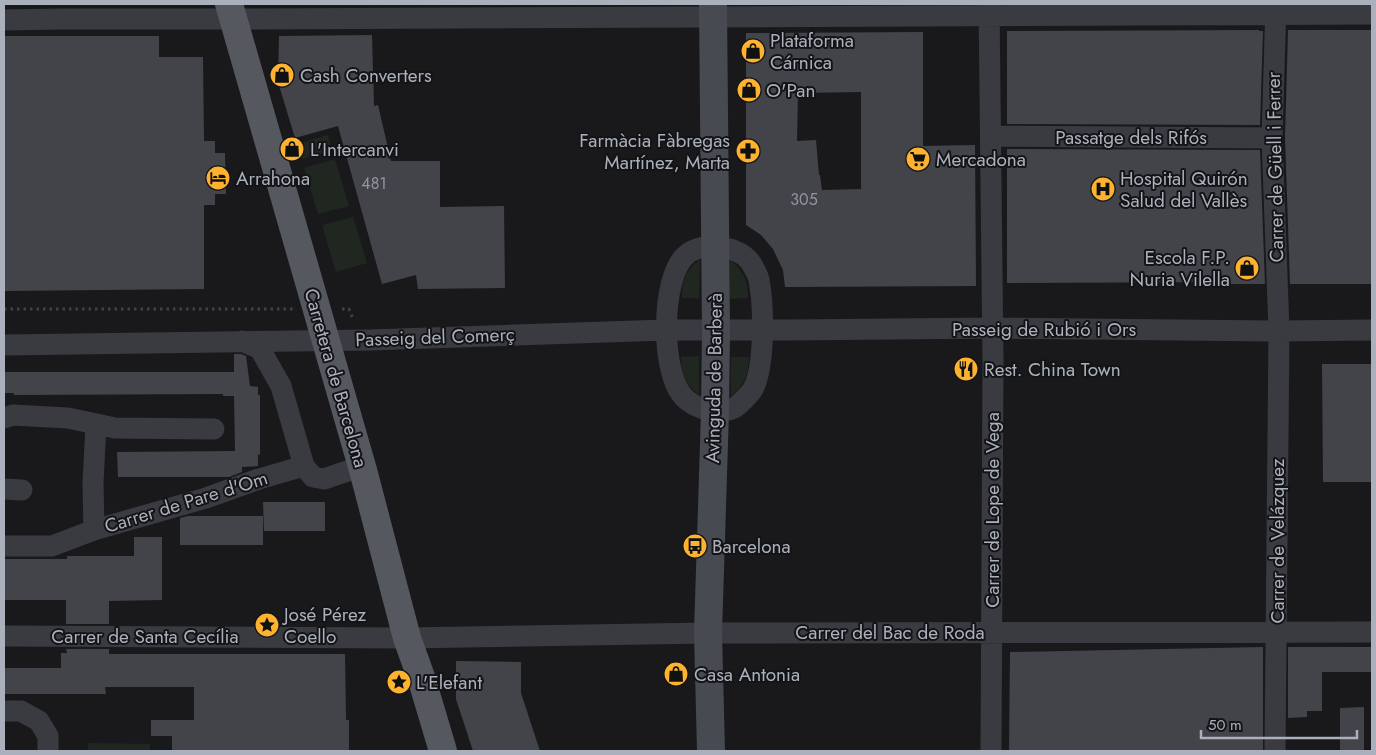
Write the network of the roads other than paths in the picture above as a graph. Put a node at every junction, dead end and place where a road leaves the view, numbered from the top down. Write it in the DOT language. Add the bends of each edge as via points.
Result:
graph roads {
  1 [pos="1276,9"];
  2 [pos="713,10"];
  3 [pos="989,10"];
  4 [pos="231,11"];
  5 [pos="364,11"];
  6 [pos="1372,14"];
  7 [pos="4,20"];
  8 [pos="991,136"];
  9 [pos="1272,138"];
  10 [pos="715,246"];
  11 [pos="993,328"];
  12 [pos="666,330"];
  13 [pos="716,330"];
  14 [pos="762,330"];
  15 [pos="1372,330"];
  16 [pos="1279,331"];
  17 [pos="326,340"];
  18 [pos="241,341"];
  19 [pos="4,345"];
  20 [pos="715,412"];
  21 [pos="4,418"];
  22 [pos="96,424"];
  23 [pos="214,429"];
  24 [pos="304,466"];
  25 [pos="362,466"];
  26 [pos="94,530"];
  27 [pos="4,546"];
  28 [pos="991,632"];
  29 [pos="1372,632"];
  30 [pos="708,633"];
  31 [pos="1276,633"];
  32 [pos="4,636"];
  33 [pos="407,638"];
  34 [pos="4,711"];
  35 [pos="48,751"];
  36 [pos="443,751"];
  37 [pos="711,751"];
  38 [pos="991,751"];
  39 [pos="1275,751"];
  1 -- 3 [label="street"];
  1 -- 6 [label="street"];
  1 -- 9 [label="street, Carrer de Güell i Ferrer"];
  2 -- 3 [label="street"];
  2 -- 5 [label="street"];
  2 -- 10 [label="street, Avinguda de Barberà"];
  3 -- 8 [label="street, Carrer de Lope de Vega"];
  4 -- 5 [label="street"];
  4 -- 7 [label="street"];
  4 -- 17 [label="main road, Carretera de Barcelona"];
  8 -- 9 [label="street, Passatge dels Rifós"];
  8 -- 11 [label="street, Carrer de Lope de Vega"];
  9 -- 16 [label="street, Carrer de Güell i Ferrer"];
  10 -- 12 [label="street" via="697,248 684,257 676,270"];
  10 -- 13 [label="street, Avinguda de Barberà"];
  10 -- 14 [label="street" via="734,250 750,262 759,278"];
  11 -- 14 [label="street, Passeig de Rubió i Ors"];
  11 -- 16 [label="street, Passeig de Rubió i Ors"];
  11 -- 28 [label="street, Carrer de Lope de Vega"];
  12 -- 13 [label="street, Passeig del Comerç"];
  12 -- 17 [label="street, Passeig del Comerç"];
  12 -- 20 [label="street" via="673,378 681,395 692,405"];
  13 -- 14 [label="street, Passeig de Rubió i Ors"];
  13 -- 20 [label="street, Avinguda de Barberà"];
  14 -- 20 [label="street" via="759,373 752,390 734,408"];
  15 -- 16 [label="street, Passeig de Rubió i Ors"];
  16 -- 31 [label="street, Carrer de Velázquez"];
  17 -- 18 [label="street, Passeig del Comerç"];
  17 -- 25 [label="main road, Carretera de Barcelona"];
  18 -- 19 [label="street, Passeig del Comerç"];
  18 -- 24 [label="street" via="260,349 282,386"];
  20 -- 30 [label="street, Avinguda de Barberà"];
  21 -- 22 [label="street" via="13,415 68,418"];
  22 -- 23 [label="street" via="115,428"];
  22 -- 26 [label="street"];
  24 -- 25 [label="street" via="313,477 324,479"];
  24 -- 26 [label="street, Carrer de Pare d'Om"];
  25 -- 33 [label="main road, Carretera de Barcelona"];
  26 -- 27 [label="street, Carrer de Pare d'Om" via="52,546"];
  28 -- 30 [label="street, Carrer del Bac de Roda"];
  28 -- 31 [label="street, Carrer del Bac de Roda"];
  28 -- 38 [label="street, Carrer de Lope de Vega"];
  29 -- 31 [label="street, Carrer del Bac de Roda"];
  30 -- 33 [label="street, Carrer del Bac de Roda"];
  30 -- 37 [label="street, Avinguda de Barberà"];
  31 -- 39 [label="street, Carrer de Velázquez"];
  32 -- 33 [label="street, Carrer de Santa Cecília"];
  33 -- 36 [label="main road, Carretera de Barcelona"];
  34 -- 35 [label="street" via="21,711 39,721 48,736"];
}
